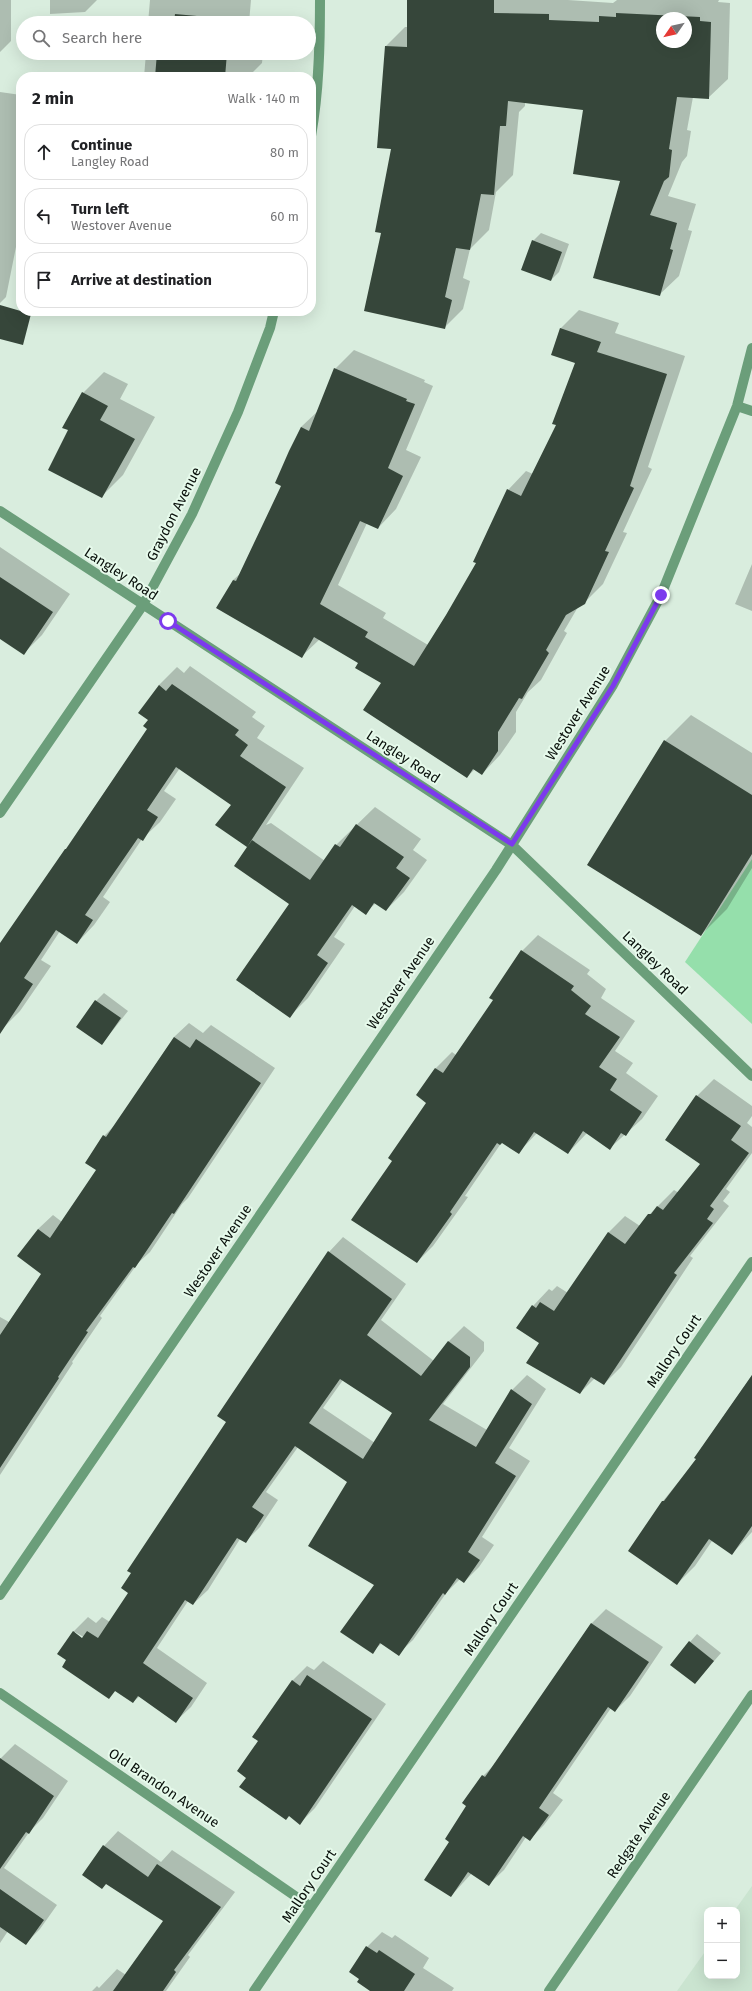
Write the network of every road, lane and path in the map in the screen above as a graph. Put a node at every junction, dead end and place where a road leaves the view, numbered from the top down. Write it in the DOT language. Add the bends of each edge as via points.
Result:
graph roads {
  1 [pos="320,0"];
  2 [pos="316,98"];
  3 [pos="273,316"];
  4 [pos="752,348"];
  5 [pos="737,406"];
  6 [pos="752,411"];
  7 [pos="0,511"];
  8 [pos="143,605"];
  9 [pos="0,813"];
  10 [pos="512,844"];
  11 [pos="752,1076"];
  12 [pos="752,1262"];
  13 [pos="0,1595"];
  14 [pos="0,1693"];
  15 [pos="752,1695"];
  16 [pos="312,1906"];
  17 [pos="254,1991"];
  18 [pos="549,1991"];
  1 -- 2 [label="street"];
  3 -- 8 [label="street, Graydon Avenue" via="235,418 192,514"];
  4 -- 5 [label="street, Westover Avenue"];
  5 -- 6 [label="street"];
  5 -- 10 [label="street, Westover Avenue" via="661,595 613,686"];
  7 -- 8 [label="street, Langley Road"];
  8 -- 9 [label="street, Graydon Avenue"];
  8 -- 10 [label="street, Langley Road"];
  10 -- 11 [label="street, Langley Road"];
  10 -- 13 [label="street, Westover Avenue"];
  12 -- 16 [label="street, Mallory Court"];
  14 -- 16 [label="street, Old Brandon Avenue"];
  15 -- 18 [label="street, Redgate Avenue"];
  16 -- 17 [label="street, Mallory Court"];
}
